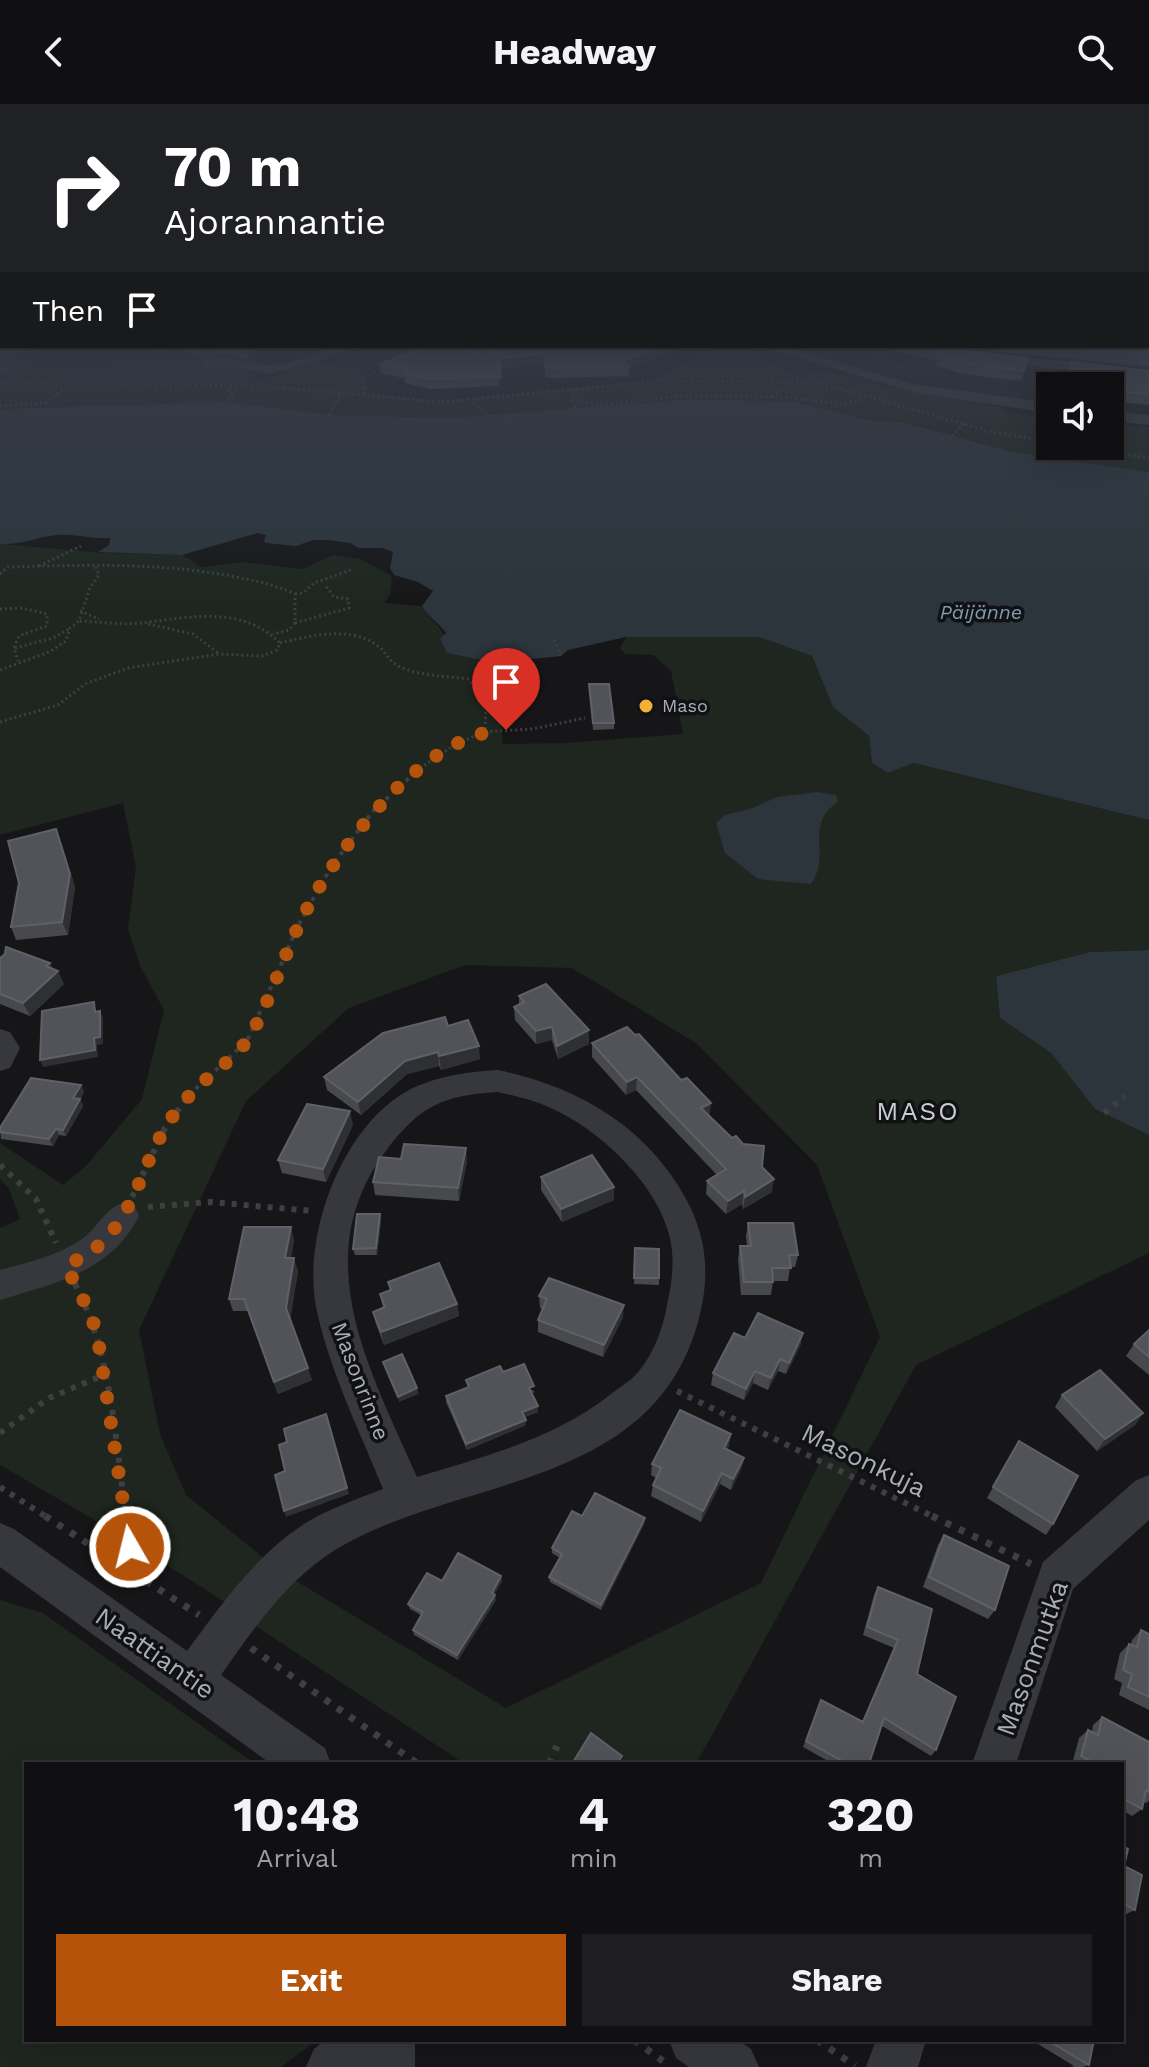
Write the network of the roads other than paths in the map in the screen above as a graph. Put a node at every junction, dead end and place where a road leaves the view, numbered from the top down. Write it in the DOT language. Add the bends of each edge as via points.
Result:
graph roads {
  1 [pos="0,1039"];
  2 [pos="0,1060"];
  3 [pos="123,1216"];
  4 [pos="0,1285"];
  5 [pos="1149,1494"];
  6 [pos="407,1499"];
  7 [pos="0,1543"];
  8 [pos="193,1679"];
  9 [pos="306,1762"];
  10 [pos="995,1762"];
  11 [pos="363,2042"];
  12 [pos="390,2042"];
  13 [pos="697,2042"];
  14 [pos="900,2042"];
  15 [pos="332,2067"];
  16 [pos="389,2067"];
  17 [pos="733,2067"];
  18 [pos="892,2067"];
  1 -- 2 [label="street" via="5,1048"];
  3 -- 4 [label="street" via="97,1247 66,1266"];
  5 -- 10 [label="street, Masonmutka" via="1057,1576"];
  6 -- 6 [label="street, Masonrinne" via="563,1448 613,1418 654,1380 678,1329 690,1286 687,1237 662,1185 588,1111 538,1087 503,1081 450,1084 419,1097 377,1133 350,1180 334,1225 330,1278 339,1331"];
  6 -- 8 [label="street, Masonrinne" via="311,1542 259,1589"];
  7 -- 8 [label="street, Naattiantie"];
  8 -- 9 [label="street, Naattiantie"];
  11 -- 15 [label="street"];
  12 -- 16 [label="street"];
  13 -- 17 [label="street"];
  14 -- 18 [label="street"];
}
